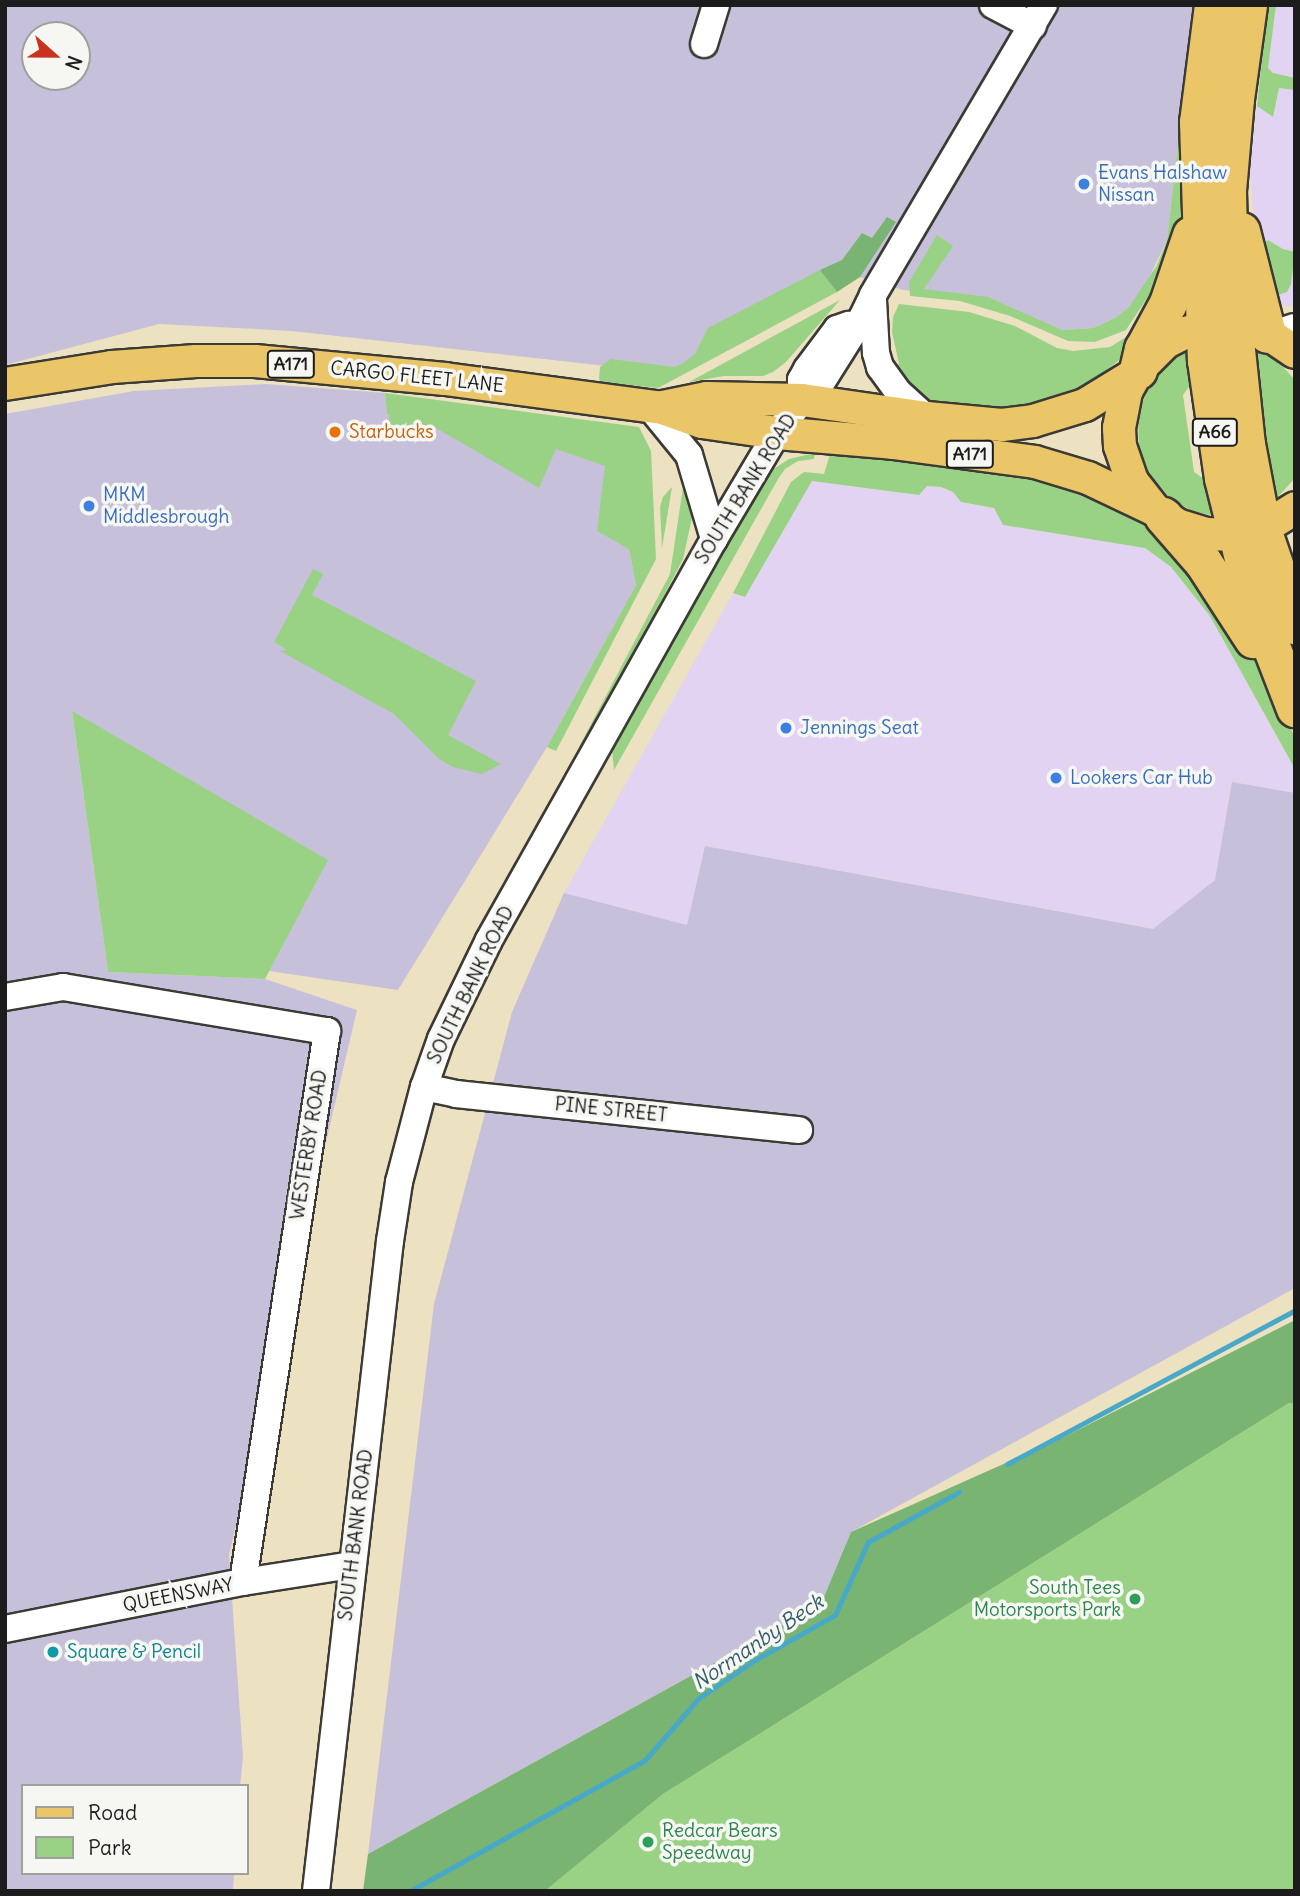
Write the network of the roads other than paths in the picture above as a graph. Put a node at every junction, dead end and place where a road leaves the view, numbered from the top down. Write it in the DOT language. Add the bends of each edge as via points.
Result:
graph roads {
  1 [pos="716,5"];
  2 [pos="993,5"];
  3 [pos="1213,5"];
  4 [pos="1248,5"];
  5 [pos="1039,16"];
  6 [pos="704,44"];
  7 [pos="1213,197"];
  8 [pos="868,307"];
  9 [pos="1260,334"];
  10 [pos="1136,373"];
  11 [pos="5,384"];
  12 [pos="802,400"];
  13 [pos="655,407"];
  14 [pos="927,418"];
  15 [pos="777,433"];
  16 [pos="1295,508"];
  17 [pos="1159,513"];
  18 [pos="1250,532"];
  19 [pos="714,539"];
  20 [pos="1295,625"];
  21 [pos="1290,697"];
  22 [pos="5,997"];
  23 [pos="424,1087"];
  24 [pos="799,1130"];
  25 [pos="352,1565"];
  26 [pos="243,1582"];
  27 [pos="5,1629"];
  28 [pos="316,1891"];
  1 -- 6 [label="street"];
  2 -- 5 [label="street"];
  3 -- 7 [label="highway, A66" via="1198,122"];
  4 -- 7 [label="highway, A66" via="1235,99"];
  5 -- 8 [label="street, SOUTH BANK ROAD"];
  7 -- 9 [label="highway, A66" via="1229,283"];
  7 -- 10 [label="highway, A66"];
  8 -- 12 [label="street, SOUTH BANK ROAD" via="816,391"];
  8 -- 14 [label="street" via="880,366 898,392"];
  9 -- 10 [label="main road" via="1166,342"];
  9 -- 18 [label="highway, A66" via="1245,444"];
  10 -- 14 [label="main road, CARGO FLEET LANE / A171" via="1085,405 1033,421 1002,425"];
  10 -- 17 [label="main road" via="1121,410 1120,446 1132,481"];
  11 -- 13 [label="main road, CARGO FLEET LANE / A171" via="135,365 255,361 446,379"];
  12 -- 13 [label="main road, CARGO FLEET LANE / A171" via="707,398"];
  12 -- 14 [label="main road, CARGO FLEET LANE / A171"];
  12 -- 15 [label="street, SOUTH BANK ROAD"];
  13 -- 15 [label="main road, CARGO FLEET LANE / A171" via="702,422"];
  13 -- 19 [label="street" via="689,455"];
  15 -- 17 [label="main road, CARGO FLEET LANE / A171" via="1035,462 1087,478"];
  15 -- 19 [label="street, SOUTH BANK ROAD"];
  16 -- 18 [label="main road"];
  17 -- 18 [label="main road, CARGO FLEET LANE" via="1206,534"];
  17 -- 21 [label="highway, A66" via="1203,562"];
  18 -- 20 [label="highway, A66"];
  18 -- 21 [label="highway, A66" via="1254,602"];
  19 -- 23 [label="street, SOUTH BANK ROAD" via="489,940 441,1039"];
  22 -- 26 [label="street, WESTERBY ROAD" via="63,987 327,1031"];
  23 -- 24 [label="street, PINE STREET"];
  23 -- 25 [label="street, SOUTH BANK ROAD" via="399,1182"];
  25 -- 26 [label="street, QUEENSWAY"];
  25 -- 28 [label="street, SOUTH BANK ROAD"];
  26 -- 27 [label="street, QUEENSWAY"];
}
